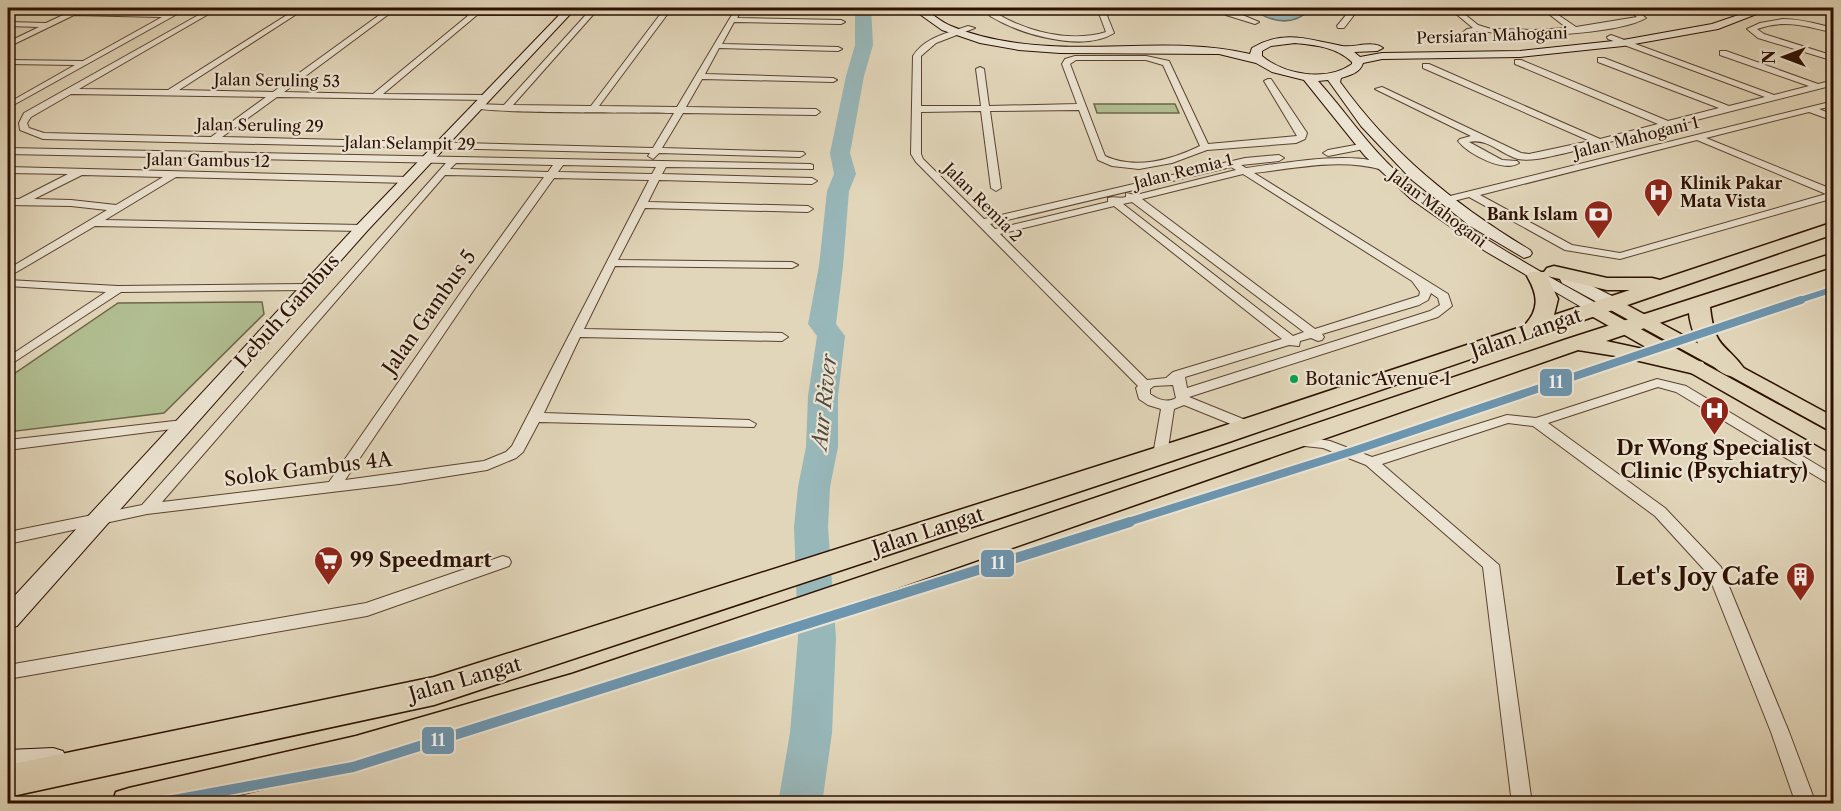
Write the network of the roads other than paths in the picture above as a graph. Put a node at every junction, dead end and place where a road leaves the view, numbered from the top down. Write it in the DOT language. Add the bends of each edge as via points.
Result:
graph roads {
  1 [pos="85,8"];
  2 [pos="184,8"];
  3 [pos="215,8"];
  4 [pos="302,8"];
  5 [pos="595,8"];
  6 [pos="668,8"];
  7 [pos="739,8"];
  8 [pos="916,8"];
  9 [pos="933,8"];
  10 [pos="992,8"];
  11 [pos="1101,8"];
  12 [pos="1222,8"];
  13 [pos="1349,8"];
  14 [pos="1453,8"];
  15 [pos="1544,8"];
  16 [pos="1629,8"];
  17 [pos="1742,8"];
  18 [pos="1767,8"];
  19 [pos="390,10"];
  20 [pos="568,10"];
  21 [pos="475,13"];
  22 [pos="73,14"];
  23 [pos="168,16"];
  24 [pos="196,18"];
  25 [pos="732,20"];
  26 [pos="841,22"];
  27 [pos="934,22"];
  28 [pos="1255,22"];
  29 [pos="8,24"];
  30 [pos="49,25"];
  31 [pos="1341,26"];
  32 [pos="971,28"];
  33 [pos="1479,29"];
  34 [pos="1574,29"];
  35 [pos="1833,31"];
  36 [pos="958,33"];
  37 [pos="1611,37"];
  38 [pos="1654,38"];
  39 [pos="1460,39"];
  40 [pos="936,41"];
  41 [pos="988,41"];
  42 [pos="1623,43"];
  43 [pos="8,45"];
  44 [pos="717,46"];
  45 [pos="1593,46"];
  46 [pos="1259,47"];
  47 [pos="837,49"];
  48 [pos="1341,49"];
  49 [pos="1650,52"];
  50 [pos="1723,53"];
  51 [pos="1833,59"];
  52 [pos="1259,60"];
  53 [pos="1601,60"];
  54 [pos="1358,61"];
  55 [pos="8,62"];
  56 [pos="1518,62"];
  57 [pos="84,63"];
  58 [pos="1426,66"];
  59 [pos="980,69"];
  60 [pos="699,76"];
  61 [pos="1307,76"];
  62 [pos="1335,76"];
  63 [pos="833,80"];
  64 [pos="1268,81"];
  65 [pos="1833,82"];
  66 [pos="1817,86"];
  67 [pos="1379,89"];
  68 [pos="68,91"];
  69 [pos="169,93"];
  70 [pos="275,94"];
  71 [pos="375,96"];
  72 [pos="1773,97"];
  73 [pos="480,103"];
  74 [pos="1833,103"];
  75 [pos="8,106"];
  76 [pos="1082,107"];
  77 [pos="506,108"];
  78 [pos="985,108"];
  79 [pos="1726,108"];
  80 [pos="593,109"];
  81 [pos="916,109"];
  82 [pos="1809,109"];
  83 [pos="680,110"];
  84 [pos="816,112"];
  85 [pos="1833,118"];
  86 [pos="1666,124"];
  87 [pos="1480,137"];
  88 [pos="1696,137"];
  89 [pos="214,139"];
  90 [pos="1598,141"];
  91 [pos="441,145"];
  92 [pos="1366,146"];
  93 [pos="1205,147"];
  94 [pos="657,150"];
  95 [pos="8,151"];
  96 [pos="800,154"];
  97 [pos="192,156"];
  98 [pos="428,158"];
  99 [pos="454,159"];
  100 [pos="1517,159"];
  101 [pos="561,161"];
  102 [pos="649,163"];
  103 [pos="663,164"];
  104 [pos="1233,164"];
  105 [pos="810,167"];
  106 [pos="1383,167"];
  107 [pos="8,170"];
  108 [pos="81,171"];
  109 [pos="1244,171"];
  110 [pos="443,172"];
  111 [pos="174,174"];
  112 [pos="550,175"];
  113 [pos="656,177"];
  114 [pos="408,180"];
  115 [pos="812,181"];
  116 [pos="996,188"];
  117 [pos="1124,190"];
  118 [pos="1105,194"];
  119 [pos="1471,194"];
  120 [pos="1833,195"];
  121 [pos="1135,198"];
  122 [pos="1446,200"];
  123 [pos="8,202"];
  124 [pos="21,202"];
  125 [pos="1116,203"];
  126 [pos="642,205"];
  127 [pos="117,208"];
  128 [pos="8,209"];
  129 [pos="808,209"];
  130 [pos="93,223"];
  131 [pos="982,223"];
  132 [pos="362,228"];
  133 [pos="1833,228"];
  134 [pos="993,233"];
  135 [pos="1833,259"];
  136 [pos="611,263"];
  137 [pos="792,266"];
  138 [pos="8,274"];
  139 [pos="1546,274"];
  140 [pos="1416,279"];
  141 [pos="8,283"];
  142 [pos="1677,283"];
  143 [pos="308,287"];
  144 [pos="118,289"];
  145 [pos="1699,304"];
  146 [pos="1604,307"];
  147 [pos="1635,324"];
  148 [pos="1530,332"];
  149 [pos="576,333"];
  150 [pos="1313,333"];
  151 [pos="782,337"];
  152 [pos="1291,340"];
  153 [pos="1575,344"];
  154 [pos="1330,347"];
  155 [pos="1309,354"];
  156 [pos="8,362"];
  157 [pos="1695,367"];
  158 [pos="1734,371"];
  159 [pos="1178,375"];
  160 [pos="1145,385"];
  161 [pos="1183,397"];
  162 [pos="1167,406"];
  163 [pos="535,417"];
  164 [pos="1537,422"];
  165 [pos="183,424"];
  166 [pos="749,424"];
  167 [pos="1248,426"];
  168 [pos="1833,426"];
  169 [pos="1293,440"];
  170 [pos="1833,445"];
  171 [pos="8,446"];
  172 [pos="1160,455"];
  173 [pos="1371,462"];
  174 [pos="1833,482"];
  175 [pos="333,487"];
  176 [pos="147,509"];
  177 [pos="100,518"];
  178 [pos="8,538"];
  179 [pos="503,562"];
  180 [pos="8,619"];
  181 [pos="8,672"];
  182 [pos="128,756"];
  183 [pos="8,762"];
  184 [pos="8,781"];
  185 [pos="129,804"];
  186 [pos="1522,804"];
  187 [pos="1806,804"];
  1 -- 22 [label="street"];
  2 -- 23 [label="street"];
  3 -- 24 [label="street"];
  4 -- 69 [label="street"];
  5 -- 77 [label="street"];
  6 -- 80 [label="street"];
  7 -- 25 [label="street"];
  8 -- 27 [label="main road"];
  9 -- 32 [label="main road"];
  10 -- 11 [label="street" via="1000,20 1019,29 1096,38 1110,33"];
  12 -- 28 [label="street"];
  13 -- 31 [label="street" via="1350,15"];
  14 -- 33 [label="street"];
  15 -- 34 [label="street"];
  16 -- 34 [label="street" via="1642,18"];
  17 -- 37 [label="main road, Persiaran Mahogani" via="1698,23"];
  18 -- 38 [label="main road, Persiaran Mahogani" via="1714,27"];
  19 -- 21 [label="street"];
  19 -- 70 [label="street"];
  20 -- 21 [label="street"];
  20 -- 73 [label="main road, Lebuh Gambus"];
  21 -- 71 [label="street"];
  22 -- 23 [label="street"];
  22 -- 30 [label="street"];
  23 -- 24 [label="street"];
  23 -- 57 [label="street"];
  24 -- 68 [label="street"];
  25 -- 26 [label="street"];
  25 -- 44 [label="street"];
  27 -- 36 [label="main road"];
  27 -- 40 [label="street"];
  29 -- 30 [label="street"];
  30 -- 43 [label="street"];
  32 -- 36 [label="street, Jalan Remia 2"];
  32 -- 46 [label="main road" via="1005,38 1070,45"];
  33 -- 34 [label="street" via="1509,33"];
  33 -- 39 [label="street"];
  35 -- 51 [label="street" via="1781,19 1751,29"];
  36 -- 40 [label="street, Jalan Remia 2"];
  36 -- 41 [label="main road"];
  37 -- 42 [label="street"];
  37 -- 48 [label="main road, Persiaran Mahogani" via="1501,47"];
  38 -- 42 [label="main road, Persiaran Mahogani"];
  38 -- 49 [label="main road" via="1646,48"];
  40 -- 41 [label="street"];
  40 -- 81 [label="street, Jalan Remia 2" via="916,56"];
  41 -- 52 [label="main road" via="1051,48 1220,51"];
  42 -- 45 [label="main road, Persiaran Mahogani"];
  42 -- 49 [label="street"];
  44 -- 47 [label="street"];
  44 -- 60 [label="street"];
  45 -- 49 [label="main road"];
  45 -- 54 [label="main road, Persiaran Mahogani" via="1520,54 1382,56"];
  46 -- 48 [label="main road" via="1295,40"];
  46 -- 52 [label="main road" via="1255,53"];
  48 -- 54 [label="main road"];
  49 -- 72 [label="street"];
  50 -- 66 [label="street"];
  52 -- 61 [label="main road" via="1278,70"];
  53 -- 79 [label="street"];
  54 -- 62 [label="main road" via="1353,70"];
  55 -- 57 [label="street"];
  56 -- 86 [label="street"];
  57 -- 75 [label="street"];
  58 -- 90 [label="street"];
  59 -- 78 [label="street"];
  60 -- 63 [label="street"];
  60 -- 83 [label="street"];
  61 -- 62 [label="main road"];
  61 -- 92 [label="main road, Jalan Mahogani"];
  62 -- 122 [label="main road, Jalan Mahogani" via="1334,82 1353,107 1417,178"];
  64 -- 93 [label="street" via="1302,137"];
  65 -- 66 [label="street"];
  66 -- 72 [label="street"];
  67 -- 87 [label="street"];
  68 -- 69 [label="street, Jalan Seruling 53"];
  68 -- 89 [label="street, Jalan Seruling 29" via="27,114 25,130 43,136"];
  69 -- 70 [label="street, Jalan Seruling 53"];
  70 -- 71 [label="street, Jalan Seruling 53"];
  70 -- 89 [label="street"];
  71 -- 73 [label="street, Jalan Seruling 53"];
  72 -- 79 [label="street"];
  73 -- 77 [label="street, Jalan Seruling 53"];
  73 -- 91 [label="main road, Lebuh Gambus"];
  74 -- 82 [label="street, Jalan Mahogani 1"];
  76 -- 78 [label="street"];
  76 -- 93 [label="street" via="1101,159 1114,164 1167,162"];
  76 -- 93 [label="street" via="1068,61 1075,58 1166,63"];
  77 -- 80 [label="street, Jalan Seruling 53"];
  78 -- 81 [label="street"];
  78 -- 116 [label="street"];
  79 -- 86 [label="street"];
  80 -- 83 [label="street, Jalan Seruling 53"];
  81 -- 131 [label="street, Jalan Remia 2" via="919,160"];
  82 -- 85 [label="street"];
  82 -- 88 [label="street, Jalan Mahogani 1"];
  83 -- 84 [label="street, Jalan Seruling 53"];
  83 -- 94 [label="street"];
  86 -- 90 [label="street"];
  87 -- 100 [label="street"];
  87 -- 100 [label="street" via="1463,141 1500,163"];
  88 -- 119 [label="street, Jalan Mahogani 1"];
  88 -- 120 [label="street"];
  89 -- 91 [label="street, Jalan Seruling 29"];
  89 -- 97 [label="street"];
  90 -- 100 [label="street"];
  91 -- 94 [label="street, Jalan Seruling 29"];
  91 -- 98 [label="main road, Lebuh Gambus"];
  92 -- 104 [label="street, Jalan Remia 1"];
  92 -- 106 [label="main road, Jalan Mahogani"];
  94 -- 96 [label="street, Jalan Seruling 29"];
  94 -- 102 [label="street"];
  95 -- 97 [label="street, Jalan Selampit 29"];
  97 -- 98 [label="street, Jalan Selampit 29"];
  98 -- 99 [label="street, Jalan Selampit 29"];
  98 -- 114 [label="main road, Lebuh Gambus"];
  99 -- 101 [label="street, Jalan Selampit 29"];
  99 -- 110 [label="street"];
  101 -- 102 [label="street, Jalan Selampit 29"];
  101 -- 112 [label="street, Jalan Gambus 5"];
  102 -- 103 [label="street, Jalan Selampit 29"];
  103 -- 105 [label="street, Jalan Selampit 29"];
  103 -- 113 [label="street"];
  104 -- 109 [label="street"];
  104 -- 117 [label="street, Jalan Remia 1"];
  106 -- 109 [label="street, Jalan Remia 1" via="1345,160"];
  106 -- 139 [label="main road, Jalan Mahogani" via="1440,213"];
  107 -- 108 [label="street, Jalan Gambus 12"];
  108 -- 111 [label="street, Jalan Gambus 12"];
  108 -- 124 [label="street"];
  109 -- 121 [label="street, Jalan Remia 1"];
  109 -- 140 [label="street"];
  110 -- 112 [label="street"];
  110 -- 176 [label="street"];
  111 -- 114 [label="street, Jalan Gambus 12"];
  111 -- 127 [label="street"];
  112 -- 113 [label="street"];
  112 -- 175 [label="street, Jalan Gambus 5"];
  113 -- 115 [label="street"];
  113 -- 126 [label="street"];
  114 -- 132 [label="main road, Lebuh Gambus"];
  117 -- 118 [label="street, Jalan Remia 1"];
  117 -- 121 [label="street"];
  118 -- 125 [label="street"];
  118 -- 131 [label="street, Jalan Remia 1"];
  119 -- 120 [label="street" via="1569,248 1620,256"];
  119 -- 122 [label="street, Jalan Mahogani 1"];
  121 -- 125 [label="street, Jalan Remia 1"];
  121 -- 150 [label="street"];
  122 -- 139 [label="main road, Jalan Mahogani"];
  123 -- 124 [label="street"];
  124 -- 127 [label="street"];
  124 -- 128 [label="street"];
  125 -- 134 [label="street, Jalan Remia 1"];
  125 -- 152 [label="street"];
  126 -- 129 [label="street"];
  126 -- 136 [label="street"];
  127 -- 130 [label="street"];
  130 -- 132 [label="street"];
  130 -- 138 [label="street"];
  131 -- 134 [label="street, Jalan Remia 2"];
  132 -- 143 [label="main road, Lebuh Gambus"];
  133 -- 142 [label="highway, Jalan Langat"];
  134 -- 160 [label="street, Jalan Remia 2"];
  135 -- 145 [label="highway, Jalan Langat"];
  136 -- 137 [label="street"];
  136 -- 149 [label="street"];
  139 -- 142 [label="highway" via="1608,284"];
  139 -- 146 [label="main road, Jalan Mahogani"];
  139 -- 148 [label="highway" via="1549,299 1543,320"];
  140 -- 150 [label="street" via="1426,292 1424,298"];
  140 -- 154 [label="street" via="1444,296 1446,306 1434,314"];
  141 -- 144 [label="street"];
  142 -- 146 [label="highway, Jalan Langat"];
  143 -- 144 [label="street"];
  143 -- 165 [label="main road, Lebuh Gambus"];
  144 -- 156 [label="street"];
  145 -- 147 [label="highway, Jalan Langat"];
  145 -- 158 [label="highway" via="1701,333"];
  146 -- 147 [label="main road"];
  146 -- 148 [label="highway, Jalan Langat"];
  147 -- 153 [label="highway, Jalan Langat"];
  147 -- 157 [label="main road"];
  147 -- 158 [label="main road"];
  148 -- 167 [label="highway, Jalan Langat"];
  149 -- 151 [label="street"];
  149 -- 163 [label="street"];
  150 -- 152 [label="street"];
  150 -- 154 [label="street"];
  152 -- 155 [label="street"];
  152 -- 159 [label="street"];
  153 -- 157 [label="highway"];
  153 -- 169 [label="highway, Jalan Langat"];
  154 -- 155 [label="street"];
  155 -- 161 [label="street"];
  157 -- 170 [label="main road"];
  158 -- 168 [label="main road"];
  159 -- 160 [label="street" via="1169,382"];
  159 -- 161 [label="street"];
  160 -- 162 [label="street, Jalan Remia 2" via="1144,396"];
  161 -- 162 [label="street"];
  161 -- 167 [label="street"];
  162 -- 172 [label="street"];
  163 -- 166 [label="street"];
  163 -- 175 [label="street, Solok Gambus 4A" via="518,449 500,461"];
  164 -- 173 [label="street" via="1507,419"];
  164 -- 174 [label="street" via="1657,383 1681,389"];
  164 -- 187 [label="street" via="1660,512 1715,571"];
  165 -- 171 [label="street"];
  165 -- 177 [label="main road, Lebuh Gambus"];
  167 -- 172 [label="highway, Jalan Langat"];
  169 -- 173 [label="street" via="1326,444"];
  169 -- 185 [label="highway, Jalan Langat" via="572,688 356,751"];
  172 -- 182 [label="highway, Jalan Langat" via="434,691"];
  173 -- 186 [label="street" via="1491,565"];
  175 -- 176 [label="street, Solok Gambus 4A"];
  176 -- 177 [label="street, Solok Gambus 4A"];
  177 -- 178 [label="street, Solok Gambus 4A"];
  177 -- 180 [label="main road, Lebuh Gambus"];
  179 -- 181 [label="street" via="367,609"];
  182 -- 183 [label="main road"];
  182 -- 184 [label="highway, Jalan Langat"];
}
